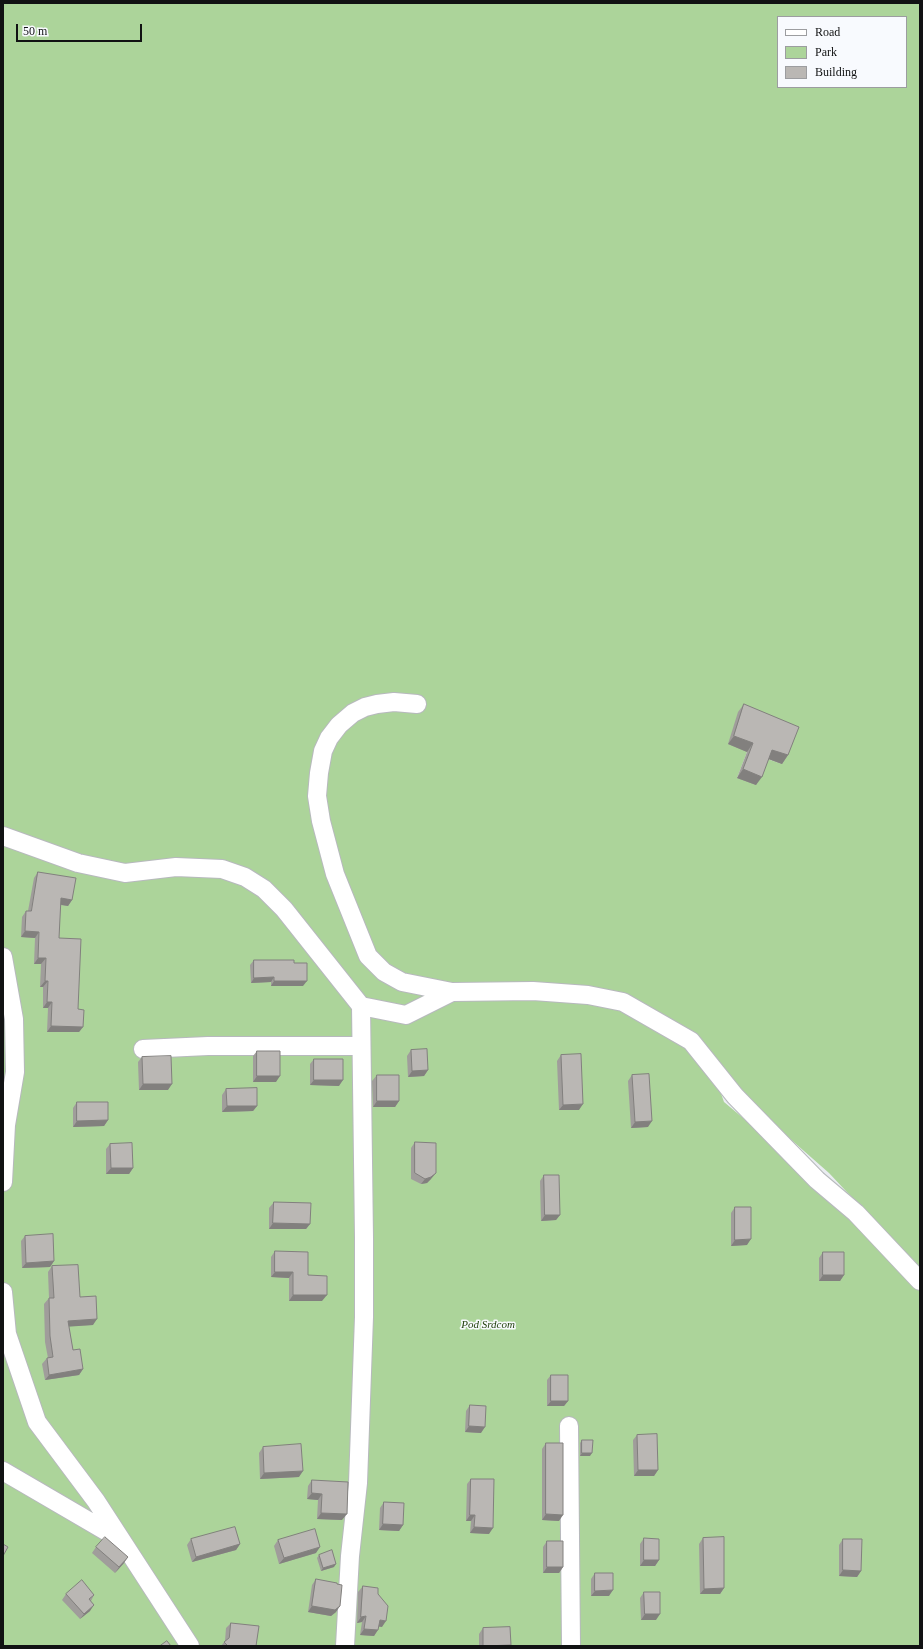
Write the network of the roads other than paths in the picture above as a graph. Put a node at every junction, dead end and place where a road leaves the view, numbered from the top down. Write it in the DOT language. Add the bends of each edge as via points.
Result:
graph roads {
  1 [pos="417,704"];
  2 [pos="3,836"];
  3 [pos="3,957"];
  4 [pos="452,992"];
  5 [pos="361,1006"];
  6 [pos="361,1046"];
  7 [pos="143,1049"];
  8 [pos="3,1182"];
  9 [pos="920,1281"];
  10 [pos="3,1292"];
  11 [pos="569,1426"];
  12 [pos="3,1471"];
  13 [pos="118,1538"];
  14 [pos="190,1646"];
  15 [pos="345,1646"];
  16 [pos="571,1646"];
  1 -- 4 [label="street" via="377,704 365,707 344,719 329,738 323,751 318,796 321,821 335,874 368,956 384,972 402,982"];
  2 -- 5 [label="street" via="78,863 125,873 176,867 222,869 245,876 264,889 284,910"];
  3 -- 8 [label="street" via="14,1020 15,1072 6,1125"];
  4 -- 5 [label="street" via="406,1015"];
  4 -- 9 [label="street" via="533,991 588,995 622,1002 690,1041 735,1096 817,1180 856,1213"];
  5 -- 6 [label="street"];
  6 -- 7 [label="street" via="208,1046"];
  6 -- 15 [label="street" via="364,1317 358,1483 350,1556"];
  10 -- 13 [label="street" via="7,1334 37,1422 96,1501"];
  11 -- 16 [label="street"];
  12 -- 13 [label="street"];
  13 -- 14 [label="street"];
}
